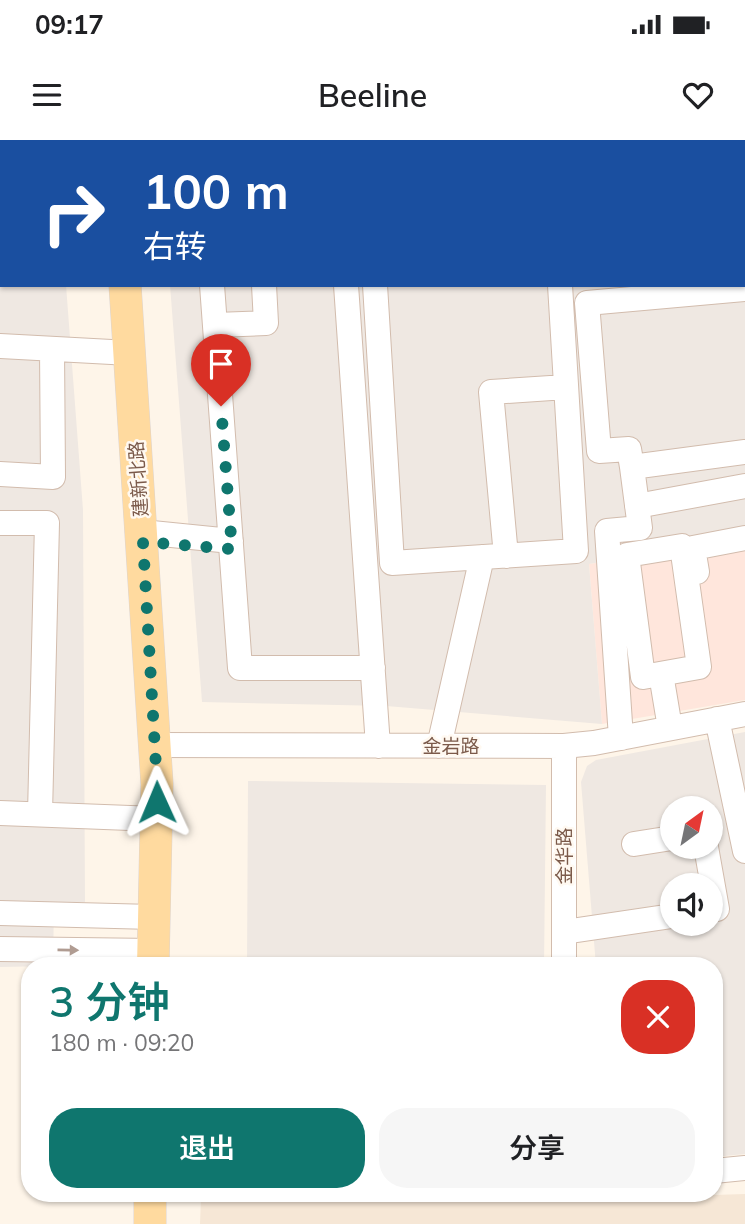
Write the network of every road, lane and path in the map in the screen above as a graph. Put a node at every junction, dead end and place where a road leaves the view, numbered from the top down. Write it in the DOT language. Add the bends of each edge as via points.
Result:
graph roads {
  1 [pos="125,287"];
  2 [pos="212,287"];
  3 [pos="264,287"];
  4 [pos="346,287"];
  5 [pos="375,287"];
  6 [pos="560,287"];
  7 [pos="745,289"];
  8 [pos="586,294"];
  9 [pos="216,325"];
  10 [pos="0,345"];
  11 [pos="52,349"];
  12 [pos="130,354"];
  13 [pos="566,387"];
  14 [pos="745,452"];
  15 [pos="632,467"];
  16 [pos="0,474"];
  17 [pos="745,486"];
  18 [pos="637,506"];
  19 [pos="0,523"];
  20 [pos="142,537"];
  21 [pos="745,538"];
  22 [pos="231,545"];
  23 [pos="494,556"];
  24 [pos="373,668"];
  25 [pos="661,674"];
  26 [pos="711,674"];
  27 [pos="745,714"];
  28 [pos="717,719"];
  29 [pos="670,728"];
  30 [pos="621,738"];
  31 [pos="155,746"];
  32 [pos="378,746"];
  33 [pos="439,746"];
  34 [pos="564,746"];
  35 [pos="0,813"];
  36 [pos="40,814"];
  37 [pos="156,819"];
  38 [pos="742,825"];
  39 [pos="660,840"];
  40 [pos="634,844"];
  41 [pos="745,851"];
  42 [pos="0,914"];
  43 [pos="153,917"];
  44 [pos="660,918"];
  45 [pos="564,932"];
  46 [pos="0,949"];
  47 [pos="137,957"];
  48 [pos="154,957"];
  49 [pos="564,957"];
  50 [pos="745,1168"];
  51 [pos="723,1170"];
  52 [pos="150,1202"];
  53 [pos="150,1224"];
  1 -- 12 [label="main road, 建新北路"];
  2 -- 9 [label="street"];
  3 -- 9 [label="street" via="267,323"];
  4 -- 24 [label="street"];
  5 -- 23 [label="street" via="391,564"];
  6 -- 13 [label="street"];
  7 -- 8 [label="street"];
  8 -- 15 [label="street" via="599,451 629,449"];
  9 -- 22 [label="street"];
  10 -- 11 [label="street"];
  11 -- 12 [label="street"];
  11 -- 16 [label="street" via="53,477"];
  12 -- 20 [label="main road, 建新北路"];
  13 -- 23 [label="street" via="491,391"];
  13 -- 23 [label="street" via="576,551"];
  14 -- 15 [label="street"];
  15 -- 18 [label="street"];
  17 -- 18 [label="street"];
  18 -- 30 [label="street" via="640,528 607,531"];
  19 -- 36 [label="street" via="47,523"];
  20 -- 22 [label="street"];
  20 -- 31 [label="main road, 建新北路"];
  21 -- 26 [label="street" via="693,548"];
  22 -- 24 [label="street" via="240,668"];
  23 -- 33 [label="street"];
  24 -- 32 [label="street"];
  25 -- 25 [label="street" via="643,677 626,555 682,547 699,667"];
  25 -- 29 [label="street"];
  27 -- 28 [label="street, 金岩路"];
  28 -- 29 [label="street, 金岩路"];
  28 -- 38 [label="street"];
  29 -- 30 [label="street, 金岩路"];
  30 -- 34 [label="street, 金岩路"];
  31 -- 32 [label="street, 金岩路"];
  31 -- 37 [label="main road, 建新北路"];
  32 -- 33 [label="street, 金岩路"];
  33 -- 34 [label="street, 金岩路"];
  34 -- 45 [label="street, 金华路"];
  35 -- 36 [label="street"];
  36 -- 37 [label="street"];
  37 -- 43 [label="main road, 建新北路"];
  38 -- 41 [label="street"];
  39 -- 40 [label="street"];
  42 -- 43 [label="street"];
  43 -- 48 [label="main road, 建新北路"];
  44 -- 45 [label="street"];
  45 -- 49 [label="street, 金华路"];
  46 -- 47 [label="street, one-way"];
  50 -- 51 [label="street"];
  52 -- 53 [label="main road"];
}
